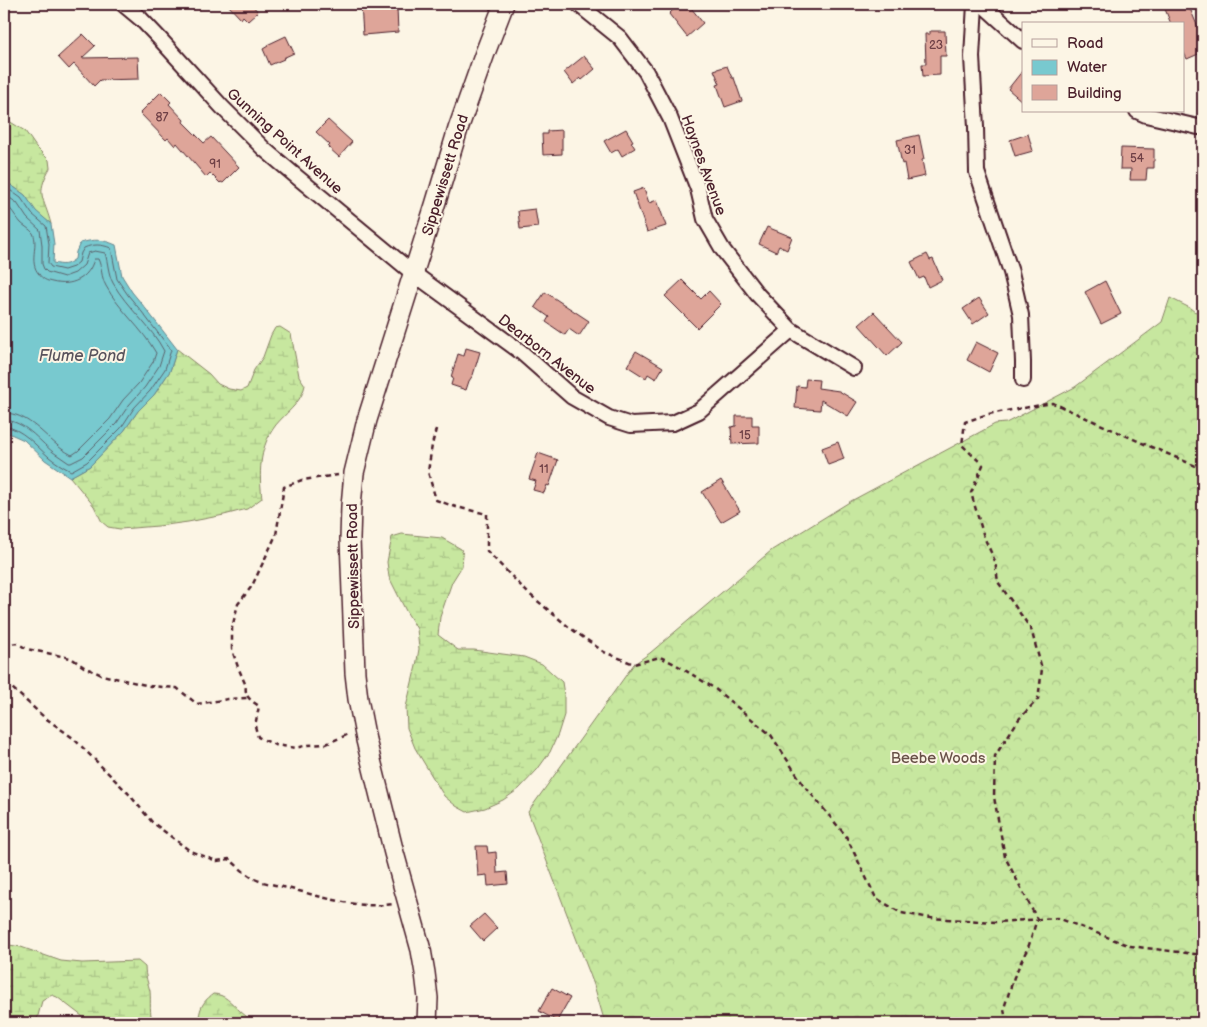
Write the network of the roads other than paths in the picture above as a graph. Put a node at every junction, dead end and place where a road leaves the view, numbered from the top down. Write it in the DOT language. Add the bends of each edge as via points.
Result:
graph roads {
  1 [pos="123,4"];
  2 [pos="504,4"];
  3 [pos="578,4"];
  4 [pos="975,4"];
  5 [pos="982,4"];
  6 [pos="1022,40"];
  7 [pos="1140,112"];
  8 [pos="1203,127"];
  9 [pos="413,273"];
  10 [pos="791,330"];
  11 [pos="854,368"];
  12 [pos="1023,380"];
  13 [pos="428,1023"];
  1 -- 9 [label="street, Gunning Point Avenue" via="160,38 264,149"];
  2 -- 9 [label="main road, Sippewissett Road" via="458,129"];
  3 -- 10 [label="street, Haynes Avenue" via="620,38 646,72 670,118 698,189 705,220 722,250"];
  4 -- 12 [label="street" via="972,57 977,172 1021,316"];
  5 -- 6 [label="street"];
  7 -- 8 [label="street"];
  9 -- 10 [label="street, Dearborn Avenue" via="521,352 572,398 609,418 631,425 673,423 699,411"];
  9 -- 13 [label="main road, Sippewissett Road" via="367,420 354,473 350,548 355,673 362,726 421,950"];
  10 -- 11 [label="street, Haynes Avenue"];
}
